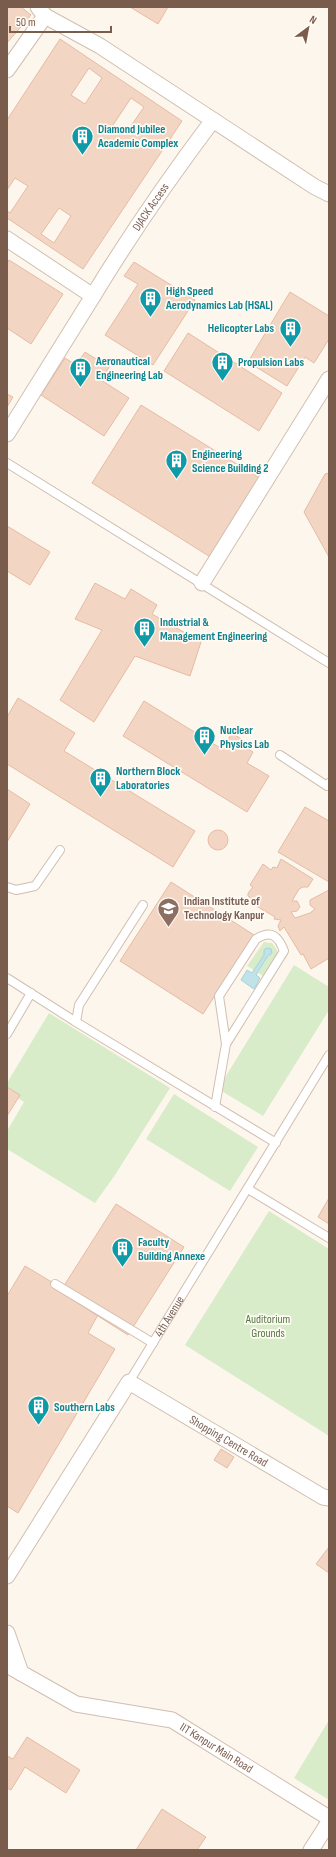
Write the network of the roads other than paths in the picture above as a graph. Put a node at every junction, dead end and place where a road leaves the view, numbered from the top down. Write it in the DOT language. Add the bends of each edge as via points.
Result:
graph roads {
  1 [pos="42,12"];
  2 [pos="7,70"];
  3 [pos="213,120"];
  4 [pos="329,194"];
  5 [pos="7,239"];
  6 [pos="93,296"];
  7 [pos="329,379"];
  8 [pos="7,434"];
  9 [pos="7,463"];
  10 [pos="202,583"];
  11 [pos="329,663"];
  12 [pos="280,755"];
  13 [pos="329,783"];
  14 [pos="60,850"];
  15 [pos="7,887"];
  16 [pos="143,905"];
  17 [pos="8,981"];
  18 [pos="31,993"];
  19 [pos="76,1022"];
  20 [pos="7,1034"];
  21 [pos="226,1044"];
  22 [pos="329,1055"];
  23 [pos="215,1107"];
  24 [pos="276,1143"];
  25 [pos="248,1189"];
  26 [pos="329,1238"];
  27 [pos="55,1284"];
  28 [pos="153,1343"];
  29 [pos="129,1382"];
  30 [pos="329,1498"];
  31 [pos="7,1576"];
  32 [pos="7,1633"];
  33 [pos="7,1665"];
  34 [pos="14,1674"];
  35 [pos="329,1818"];
  36 [pos="329,1822"];
  37 [pos="312,1850"];
  1 -- 2 [label="street"];
  1 -- 3 [label="street" via="100,46"];
  3 -- 4 [label="street"];
  3 -- 6 [label="street, DJACK Access" via="154,200"];
  5 -- 6 [label="street"];
  6 -- 8 [label="street, DJACK Access"];
  7 -- 10 [label="street"];
  9 -- 10 [label="lane"];
  10 -- 11 [label="lane"];
  12 -- 13 [label="lane" via="327,786"];
  14 -- 15 [label="lane" via="35,886 16,890"];
  16 -- 19 [label="lane" via="79,1005"];
  17 -- 18 [label="lane"];
  18 -- 19 [label="lane"];
  18 -- 20 [label="lane"];
  19 -- 23 [label="lane"];
  21 -- 21 [label="lane" via="284,951 280,940 271,934 264,934 256,939 219,996"];
  21 -- 23 [label="lane"];
  22 -- 24 [label="lane, 4th Avenue"];
  23 -- 24 [label="lane"];
  24 -- 25 [label="lane, 4th Avenue"];
  25 -- 26 [label="lane"];
  25 -- 28 [label="lane, 4th Avenue"];
  27 -- 28 [label="lane"];
  28 -- 29 [label="lane, 4th Avenue"];
  29 -- 30 [label="street, Shopping Centre Road" via="323,1497"];
  29 -- 31 [label="street, 4th Avenue"];
  32 -- 34 [label="street"];
  33 -- 34 [label="street, IIT Kanpur Main Road"];
  34 -- 35 [label="street, IIT Kanpur Main Road" via="76,1704 172,1720"];
  36 -- 37 [label="street"];
}
